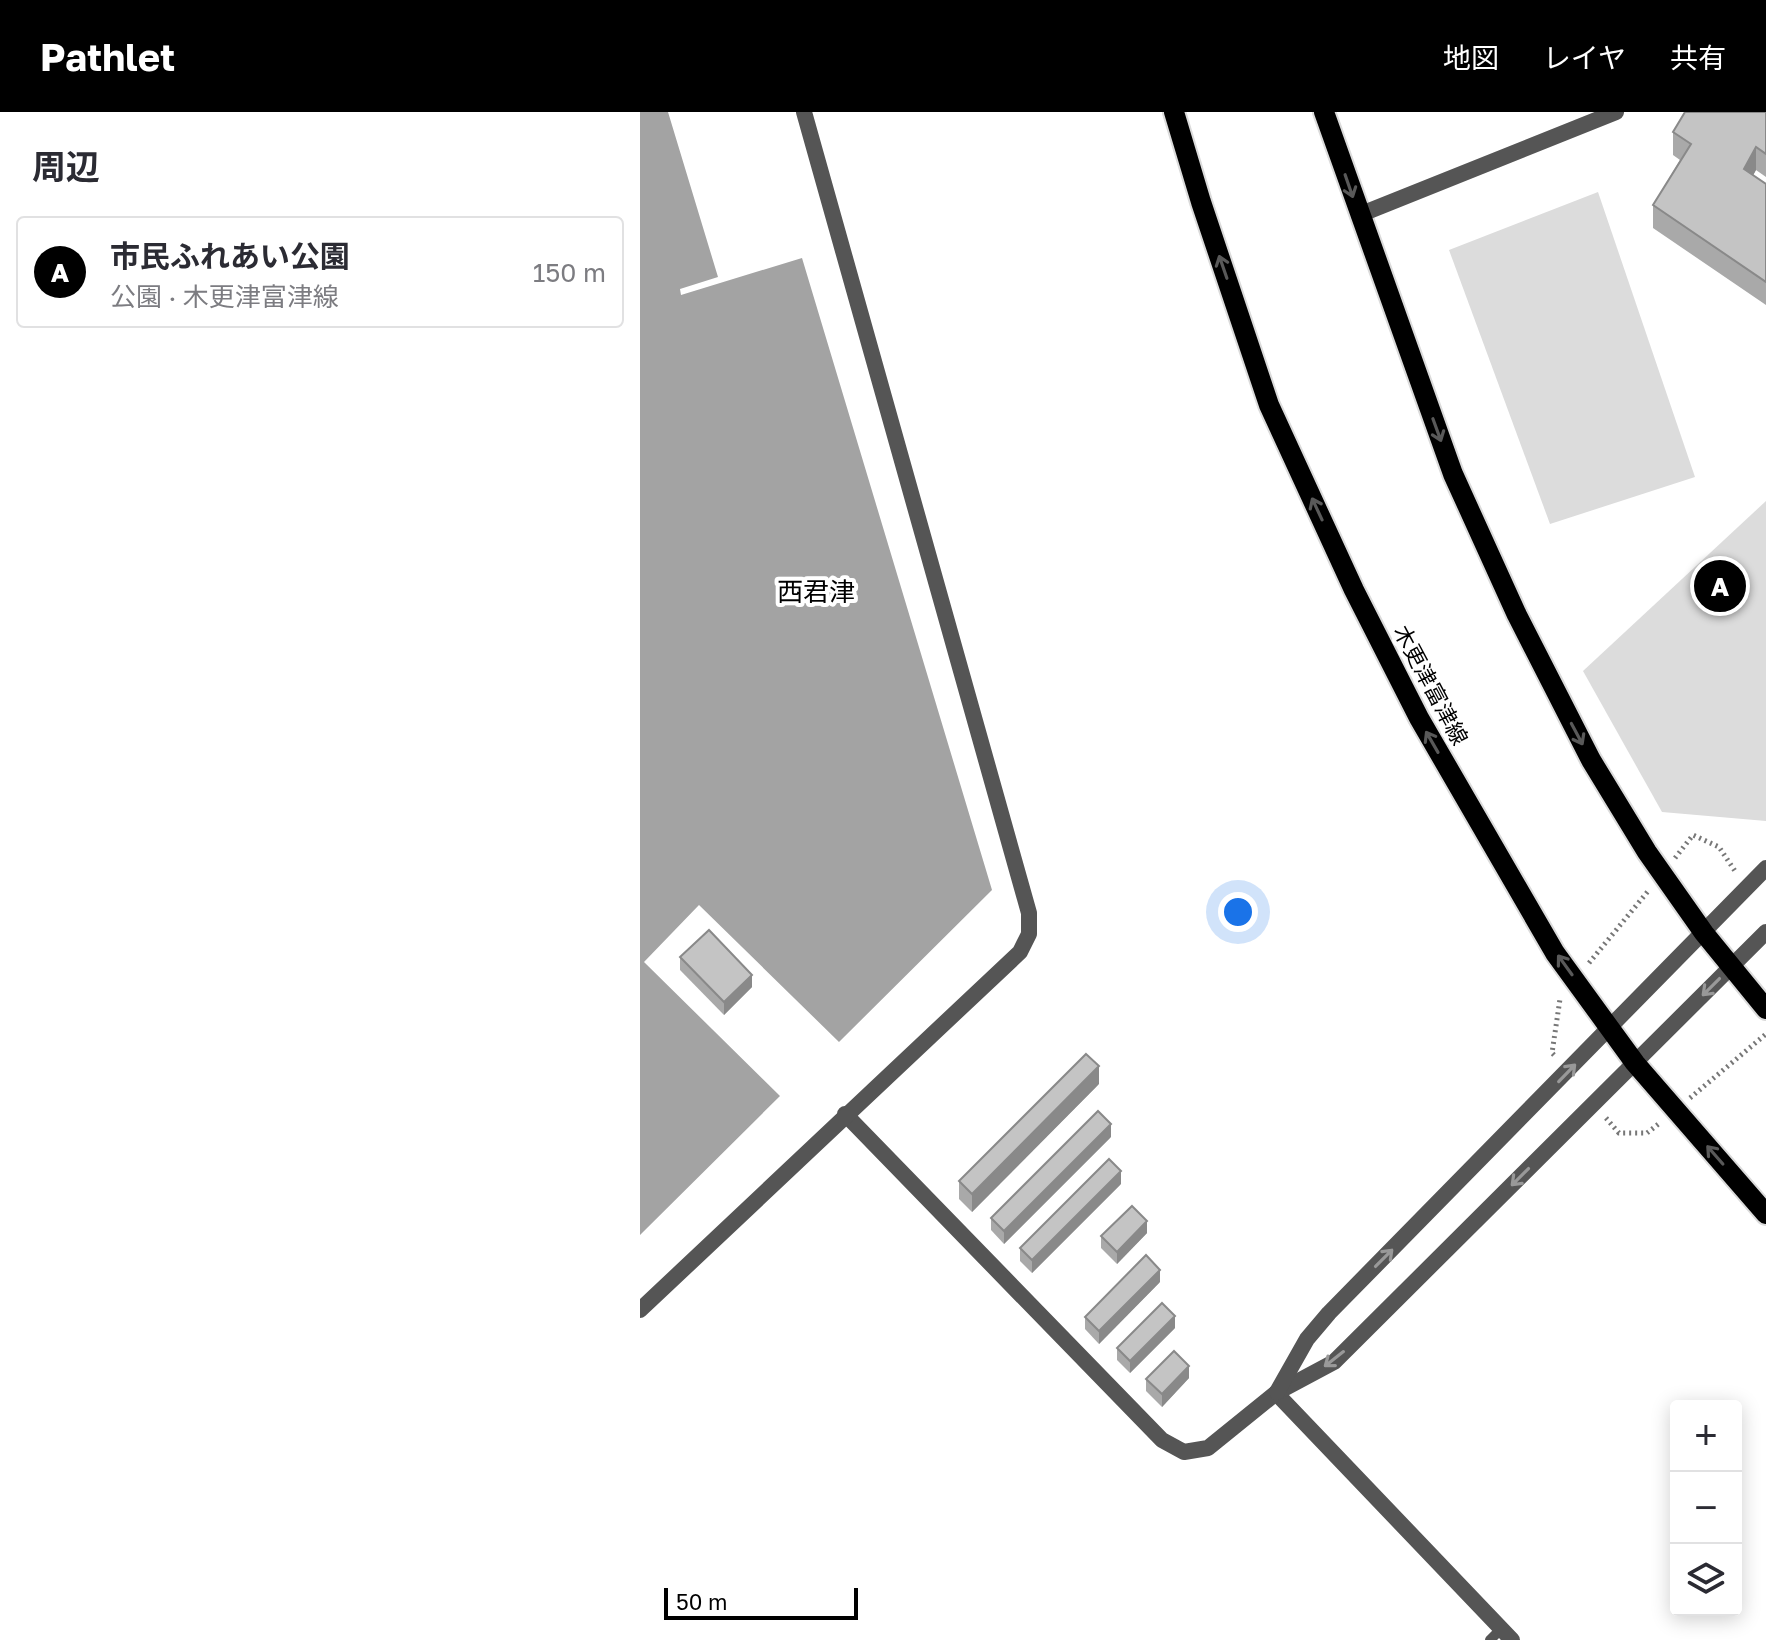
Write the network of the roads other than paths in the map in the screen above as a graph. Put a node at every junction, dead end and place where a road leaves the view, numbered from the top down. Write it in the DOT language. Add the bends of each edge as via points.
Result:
graph roads {
  1 [pos="804,112"];
  2 [pos="1174,112"];
  3 [pos="1324,112"];
  4 [pos="1616,112"];
  5 [pos="1359,215"];
  6 [pos="1766,868"];
  7 [pos="1766,932"];
  8 [pos="1704,933"];
  9 [pos="1732,967"];
  10 [pos="1766,1009"];
  11 [pos="1610,1029"];
  12 [pos="1635,1063"];
  13 [pos="845,1114"];
  14 [pos="1766,1214"];
  15 [pos="640,1310"];
  16 [pos="1276,1393"];
  17 [pos="1501,1636"];
  1 -- 13 [label="street" via="1029,913 1029,934 1020,952"];
  11 -- 2 [label="main road, 木更津富津線, one-way" via="1555,953 1419,718 1354,590 1269,405"];
  3 -- 5 [label="main road, one-way"];
  4 -- 5 [label="street"];
  5 -- 8 [label="main road, one-way" via="1453,474 1517,615 1591,760"];
  6 -- 8 [label="street"];
  7 -- 9 [label="street"];
  8 -- 9 [label="main road"];
  8 -- 11 [label="street"];
  9 -- 10 [label="main road"];
  9 -- 12 [label="street, one-way"];
  11 -- 12 [label="main road, 木更津富津線"];
  16 -- 11 [label="street, one-way" via="1329,1313"];
  14 -- 12 [label="main road, 木更津富津線, one-way"];
  12 -- 16 [label="street, one-way" via="1334,1362"];
  13 -- 15 [label="street"];
  13 -- 16 [label="street" via="1168,1446 1184,1452 1208,1448"];
  16 -- 17 [label="street"];
}
